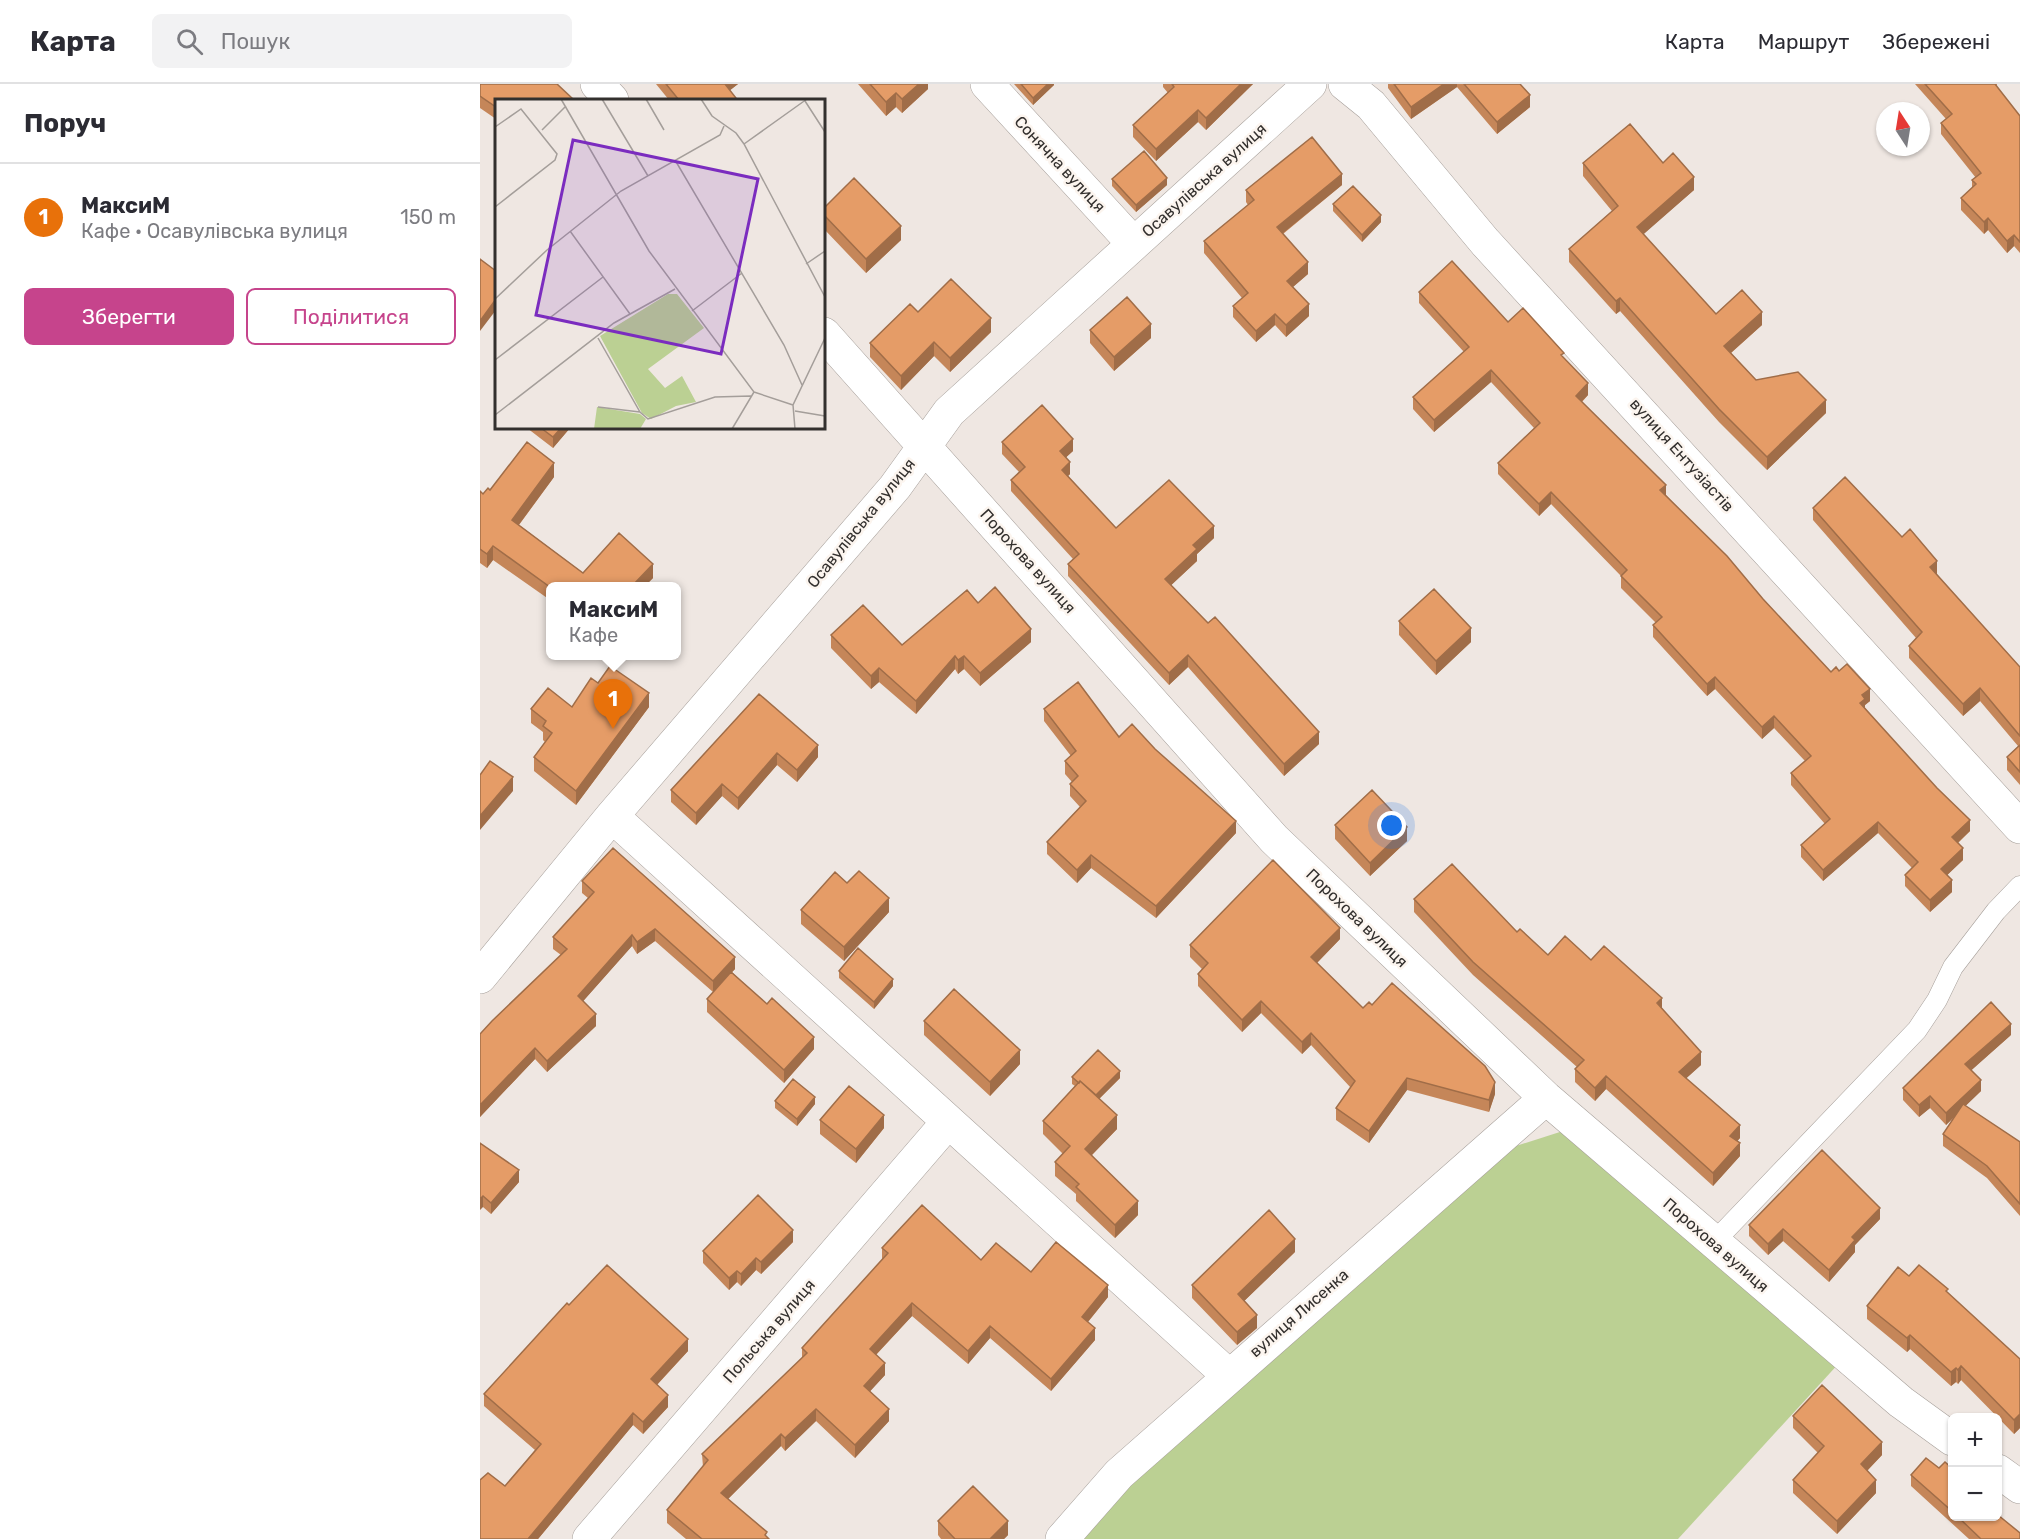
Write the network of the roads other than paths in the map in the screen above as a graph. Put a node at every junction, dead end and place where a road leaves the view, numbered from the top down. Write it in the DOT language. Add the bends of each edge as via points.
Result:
graph roads {
  1 [pos="597,84"];
  2 [pos="987,84"];
  3 [pos="1310,84"];
  4 [pos="1345,84"];
  5 [pos="611,99"];
  6 [pos="1133,243"];
  7 [pos="825,335"];
  8 [pos="924,445"];
  9 [pos="612,816"];
  10 [pos="2020,826"];
  11 [pos="2020,886"];
  12 [pos="480,977"];
  13 [pos="1546,1098"];
  14 [pos="948,1122"];
  15 [pos="1713,1243"];
  16 [pos="1228,1376"];
  17 [pos="1948,1435"];
  18 [pos="2002,1474"];
  19 [pos="2020,1487"];
  20 [pos="590,1539"];
  21 [pos="1062,1539"];
  1 -- 5 [label="street"];
  2 -- 6 [label="street, Сонячна вулиця"];
  3 -- 6 [label="street, Осавулівська вулиця"];
  4 -- 10 [label="street, вулиця Ентузіастів" via="1371,105 1485,242"];
  6 -- 8 [label="street, Осавулівська вулиця" via="950,412"];
  7 -- 8 [label="street, Порохова вулиця"];
  8 -- 9 [label="street, Осавулівська вулиця" via="895,487"];
  8 -- 13 [label="street, Порохова вулиця" via="1274,839"];
  9 -- 12 [label="street, Осавулівська вулиця"];
  9 -- 14 [label="street"];
  11 -- 15 [label="lane" via="1953,967 1917,1030"];
  13 -- 15 [label="street, Порохова вулиця"];
  13 -- 16 [label="street, вулиця Лисенка"];
  14 -- 16 [label="street"];
  14 -- 20 [label="street, Польська вулиця"];
  15 -- 17 [label="street, Порохова вулиця" via="1901,1402"];
  16 -- 21 [label="street, вулиця Лисенка" via="1119,1474"];
  18 -- 19 [label="street"];
}
